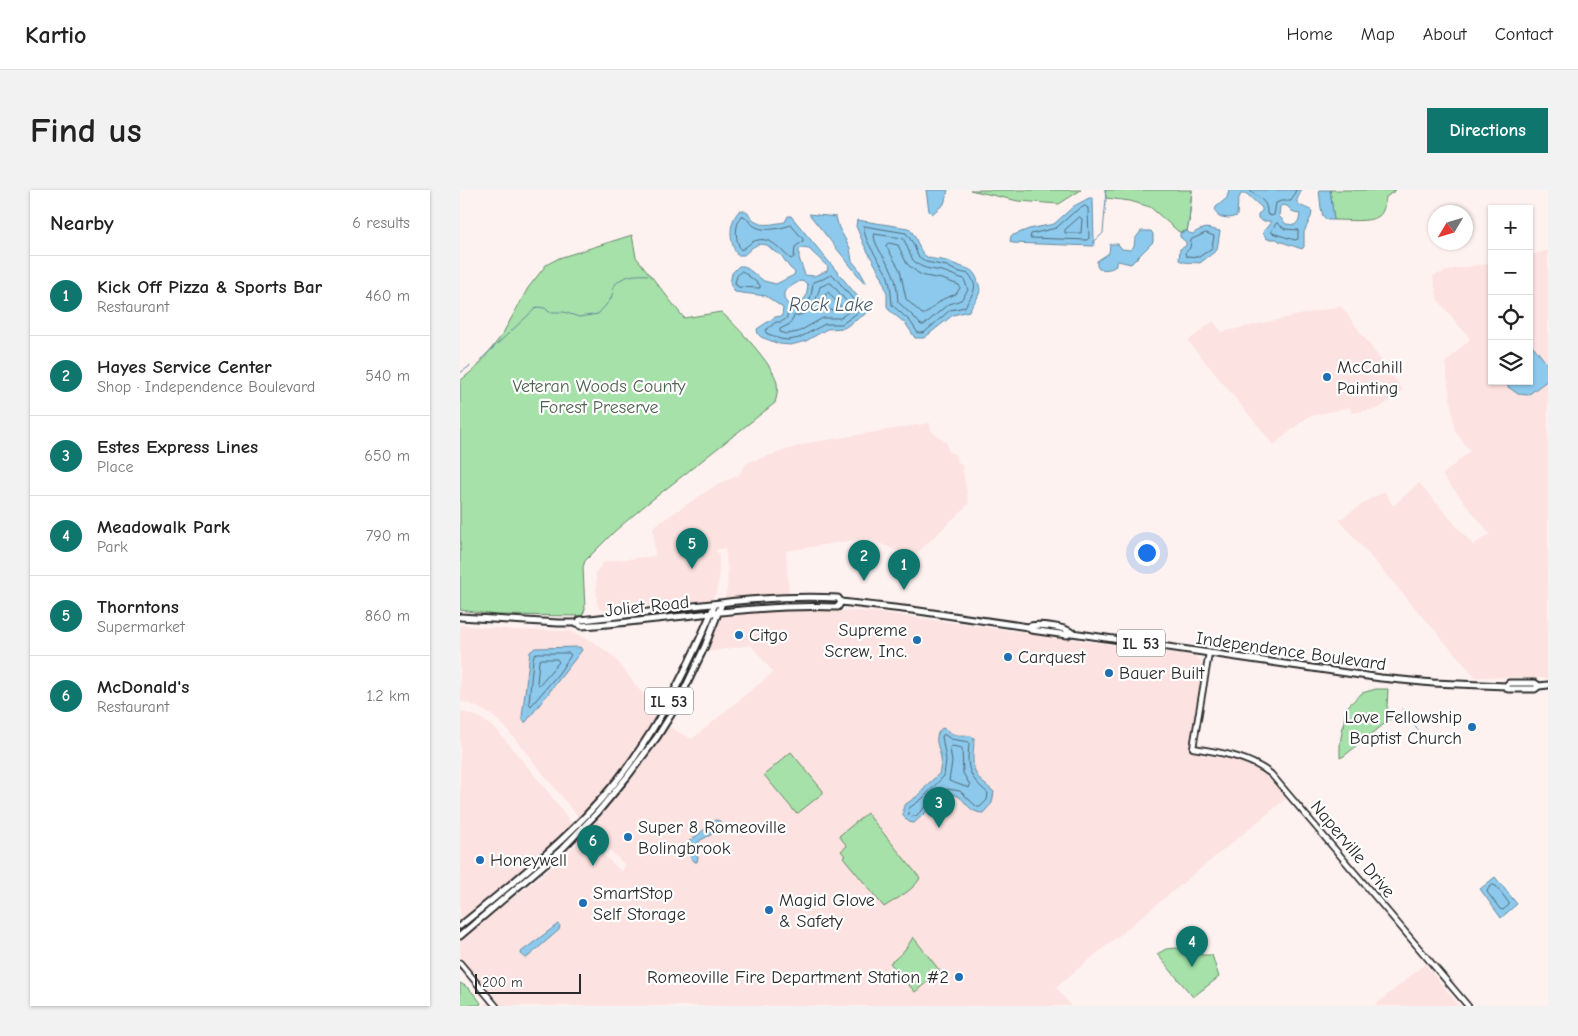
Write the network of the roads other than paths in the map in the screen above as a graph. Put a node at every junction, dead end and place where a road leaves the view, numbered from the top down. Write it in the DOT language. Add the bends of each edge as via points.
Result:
graph roads {
  1 [pos="841,602"];
  2 [pos="722,603"];
  3 [pos="715,604"];
  4 [pos="719,612"];
  5 [pos="711,613"];
  6 [pos="460,617"];
  7 [pos="578,623"];
  8 [pos="1209,653"];
  9 [pos="1548,686"];
  10 [pos="460,926"];
  11 [pos="460,936"];
  12 [pos="460,963"];
  13 [pos="496,1006"];
  14 [pos="1468,1006"];
  1 -- 2 [label="main road, Independence Boulevard / IL 53" via="838,598 795,598"];
  1 -- 4 [label="main road, Independence Boulevard / IL 53" via="838,606"];
  1 -- 8 [label="main road, Independence Boulevard / IL 53"];
  2 -- 3 [label="main road, Independence Boulevard / IL 53"];
  2 -- 4 [label="main road, IL 53"];
  3 -- 5 [label="main road, IL 53"];
  3 -- 7 [label="main road, Joliet Road" via="580,620"];
  4 -- 5 [label="main road, Joliet Road"];
  4 -- 11 [label="main road, IL 53" via="677,705 627,778 566,846"];
  5 -- 7 [label="main road, Joliet Road" via="610,624 581,626"];
  5 -- 10 [label="main road, IL 53" via="662,714 614,783 547,854"];
  6 -- 7 [label="main road, Joliet Road"];
  8 -- 9 [label="main road, Independence Boulevard / IL 53" via="1396,680"];
  8 -- 14 [label="street, Naperville Drive" via="1194,748 1234,755 1261,766 1271,774"];
  12 -- 13 [label="street"];
}
